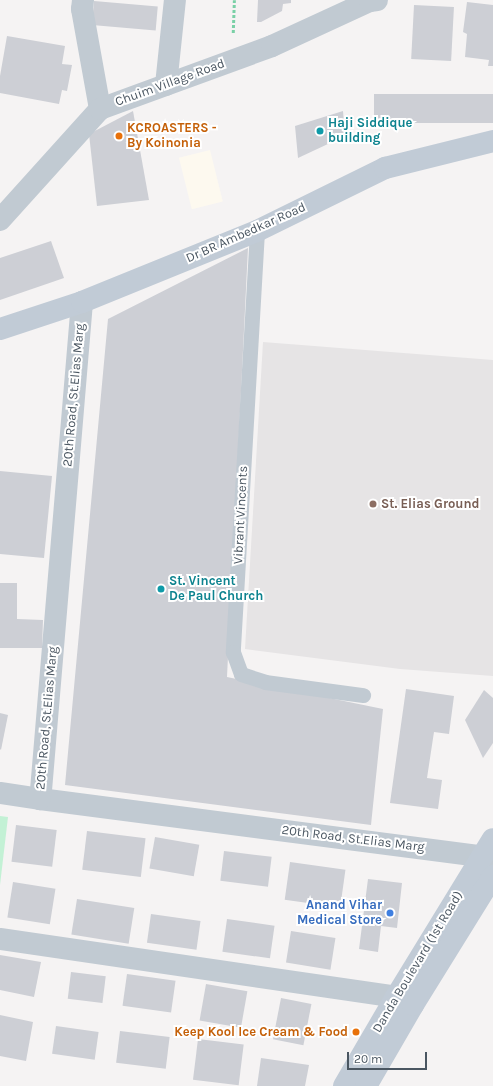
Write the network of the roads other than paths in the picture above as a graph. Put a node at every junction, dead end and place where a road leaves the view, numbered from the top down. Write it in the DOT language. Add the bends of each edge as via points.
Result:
graph roads {
  1 [pos="83,0"];
  2 [pos="175,0"];
  3 [pos="377,0"];
  4 [pos="166,85"];
  5 [pos="100,109"];
  6 [pos="493,141"];
  7 [pos="0,220"];
  8 [pos="257,231"];
  9 [pos="82,302"];
  10 [pos="0,329"];
  11 [pos="363,695"];
  12 [pos="0,793"];
  13 [pos="40,799"];
  14 [pos="490,851"];
  15 [pos="493,876"];
  16 [pos="0,940"];
  17 [pos="396,997"];
  18 [pos="344,1086"];
  19 [pos="366,1086"];
  1 -- 5 [label="street" via="82,9"];
  2 -- 4 [label="street"];
  3 -- 4 [label="street, Chuim Village Road" via="272,46"];
  4 -- 5 [label="street, Chuim Village Road"];
  5 -- 7 [label="street, Chuim Village Road"];
  6 -- 8 [label="street, Dr BR Ambedkar Road" via="385,168"];
  8 -- 9 [label="street, Dr BR Ambedkar Road"];
  8 -- 11 [label="lane, Vibrant Vincents" via="233,652 241,674 265,682"];
  9 -- 10 [label="street, Dr BR Ambedkar Road"];
  9 -- 13 [label="street, 20th Road, St.Elias Marg"];
  12 -- 13 [label="street"];
  13 -- 14 [label="street, 20th Road, St.Elias Marg"];
  14 -- 17 [label="street, Danda Boulevard (1st Road)"];
  15 -- 19 [label="street"];
  16 -- 17 [label="street"];
  17 -- 18 [label="street, Danda Boulevard (1st Road)"];
}
